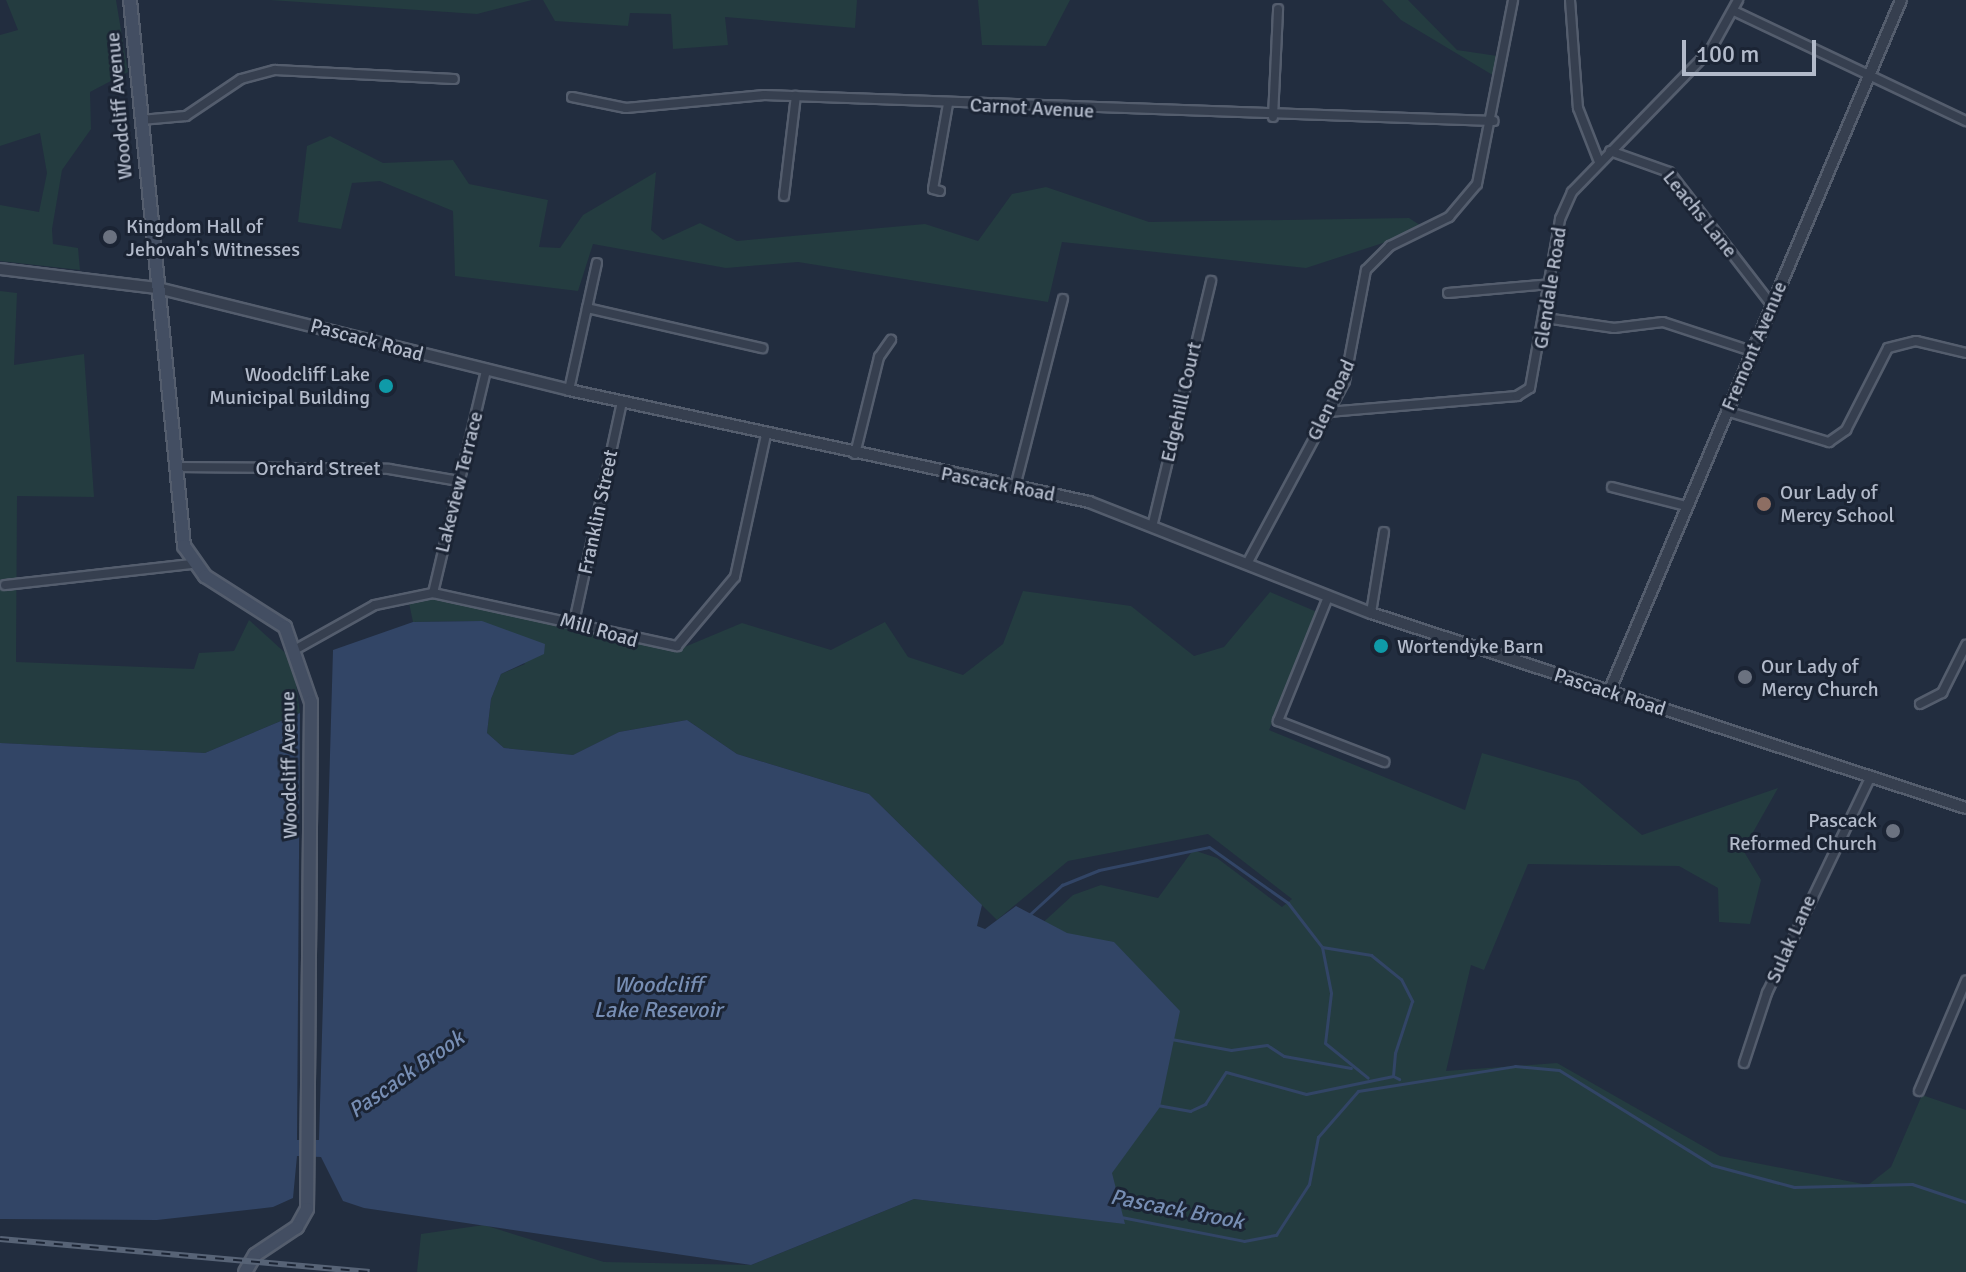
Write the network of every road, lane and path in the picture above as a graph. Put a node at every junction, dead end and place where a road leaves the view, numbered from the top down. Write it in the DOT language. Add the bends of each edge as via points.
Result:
graph roads {
  1 [pos="130,0"];
  2 [pos="1513,0"];
  3 [pos="1570,0"];
  4 [pos="1738,0"];
  5 [pos="1901,0"];
  6 [pos="1278,9"];
  7 [pos="1734,11"];
  8 [pos="1869,75"];
  9 [pos="454,79"];
  10 [pos="796,96"];
  11 [pos="572,97"];
  12 [pos="948,104"];
  13 [pos="1273,117"];
  14 [pos="141,120"];
  15 [pos="1494,121"];
  16 [pos="1966,121"];
  17 [pos="1610,151"];
  18 [pos="1599,162"];
  19 [pos="940,191"];
  20 [pos="784,196"];
  21 [pos="597,263"];
  22 [pos="0,269"];
  23 [pos="1211,281"];
  24 [pos="1550,284"];
  25 [pos="158,288"];
  26 [pos="1448,293"];
  27 [pos="1063,299"];
  28 [pos="1771,304"];
  29 [pos="587,308"];
  30 [pos="1545,318"];
  31 [pos="891,340"];
  32 [pos="762,348"];
  33 [pos="1751,351"];
  34 [pos="1966,353"];
  35 [pos="486,371"];
  36 [pos="569,390"];
  37 [pos="622,402"];
  38 [pos="1726,411"];
  39 [pos="1328,412"];
  40 [pos="766,435"];
  41 [pos="855,454"];
  42 [pos="176,467"];
  43 [pos="459,481"];
  44 [pos="1015,487"];
  45 [pos="1612,487"];
  46 [pos="1686,506"];
  47 [pos="1153,523"];
  48 [pos="1384,532"];
  49 [pos="1249,560"];
  50 [pos="192,564"];
  51 [pos="5,585"];
  52 [pos="433,593"];
  53 [pos="1328,597"];
  54 [pos="1371,613"];
  55 [pos="574,622"];
  56 [pos="1966,645"];
  57 [pos="298,648"];
  58 [pos="1609,692"];
  59 [pos="1920,704"];
  60 [pos="1384,762"];
  61 [pos="1870,778"];
  62 [pos="1966,808"];
  63 [pos="1966,981"];
  64 [pos="1744,1063"];
  65 [pos="1919,1091"];
  66 [pos="245,1272"];
  1 -- 14 [label="main road, Woodcliff Avenue"];
  2 -- 15 [label="street, Glen Road"];
  3 -- 18 [label="street" via="1578,108"];
  4 -- 7 [label="street, Glendale Road"];
  5 -- 8 [label="street, Fremont Avenue"];
  6 -- 13 [label="street"];
  7 -- 8 [label="street"];
  7 -- 17 [label="street, Glendale Road" via="1711,49"];
  8 -- 16 [label="street"];
  8 -- 28 [label="street, Fremont Avenue"];
  9 -- 14 [label="street" via="275,70 241,79 186,116"];
  10 -- 11 [label="street, Carnot Avenue" via="651,108"];
  10 -- 12 [label="street, Carnot Avenue"];
  10 -- 20 [label="street"];
  12 -- 13 [label="street, Carnot Avenue"];
  12 -- 19 [label="street" via="933,189"];
  13 -- 15 [label="street, Carnot Avenue"];
  14 -- 25 [label="main road, Woodcliff Avenue"];
  15 -- 39 [label="street, Glen Road" via="1470,196 1441,222 1380,252 1366,270 1351,364"];
  17 -- 18 [label="street, Glendale Road"];
  17 -- 28 [label="street, Leachs Lane" via="1669,172"];
  18 -- 24 [label="street, Glendale Road" via="1565,206"];
  21 -- 29 [label="street"];
  22 -- 25 [label="street, Pascack Road"];
  23 -- 47 [label="street, Edgehill Court"];
  24 -- 26 [label="street"];
  24 -- 30 [label="street, Glendale Road"];
  25 -- 35 [label="street, Pascack Road"];
  25 -- 42 [label="main road, Woodcliff Avenue"];
  27 -- 44 [label="street"];
  28 -- 33 [label="street, Fremont Avenue"];
  29 -- 32 [label="street"];
  29 -- 36 [label="street"];
  30 -- 33 [label="street" via="1614,328 1654,321"];
  30 -- 39 [label="street, Glendale Road" via="1536,375 1524,393"];
  31 -- 41 [label="street" via="879,357"];
  33 -- 38 [label="street, Fremont Avenue"];
  34 -- 38 [label="street" via="1916,341 1888,348 1846,430 1829,442"];
  35 -- 36 [label="street, Pascack Road"];
  35 -- 43 [label="street, Lakeview Terrace"];
  36 -- 37 [label="street, Pascack Road"];
  37 -- 40 [label="street, Pascack Road"];
  37 -- 55 [label="street, Franklin Street"];
  38 -- 46 [label="street, Fremont Avenue"];
  39 -- 49 [label="street, Glen Road"];
  40 -- 41 [label="street, Pascack Road"];
  40 -- 55 [label="street, Mill Road" via="742,561 723,597 684,642 660,647"];
  41 -- 44 [label="street, Pascack Road"];
  42 -- 43 [label="street, Orchard Street" via="389,469"];
  42 -- 50 [label="main road, Woodcliff Avenue"];
  43 -- 52 [label="street, Lakeview Terrace"];
  44 -- 47 [label="street, Pascack Road"];
  45 -- 46 [label="street"];
  46 -- 58 [label="street, Fremont Avenue"];
  47 -- 49 [label="street, Pascack Road"];
  48 -- 54 [label="street"];
  49 -- 53 [label="street, Pascack Road"];
  50 -- 51 [label="street"];
  50 -- 57 [label="main road, Woodcliff Avenue" via="275,617"];
  52 -- 55 [label="street, Mill Road"];
  52 -- 57 [label="street, Mill Road" via="375,605"];
  53 -- 54 [label="street, Pascack Road"];
  53 -- 60 [label="street" via="1278,721"];
  54 -- 58 [label="street, Pascack Road"];
  56 -- 59 [label="street" via="1942,693"];
  57 -- 66 [label="main road, Woodcliff Avenue" via="311,702 309,1156 302,1223 255,1255"];
  58 -- 61 [label="street, Pascack Road"];
  61 -- 62 [label="street, Pascack Road"];
  61 -- 64 [label="street, Sulak Lane" via="1767,993"];
  63 -- 65 [label="street"];
}
